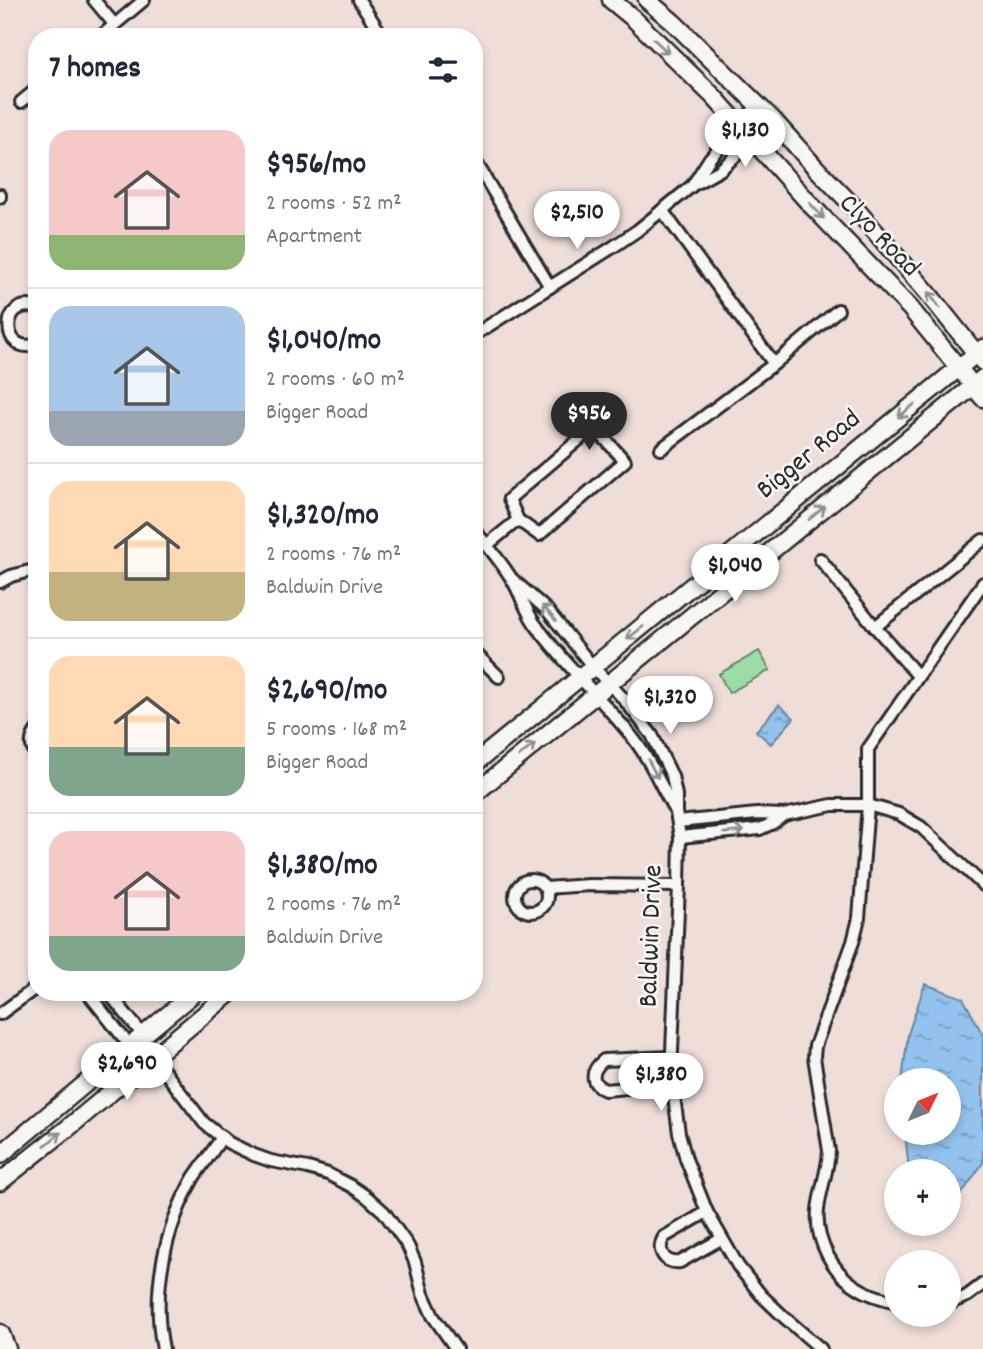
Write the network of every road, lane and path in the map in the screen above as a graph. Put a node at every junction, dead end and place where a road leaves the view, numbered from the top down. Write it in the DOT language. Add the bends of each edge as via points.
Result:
graph roads {
  1 [pos="94,0"];
  2 [pos="144,0"];
  3 [pos="359,0"];
  4 [pos="611,0"];
  5 [pos="647,0"];
  6 [pos="114,24"];
  7 [pos="110,28"];
  8 [pos="377,28"];
  9 [pos="28,96"];
  10 [pos="21,102"];
  11 [pos="758,106"];
  12 [pos="774,121"];
  13 [pos="740,125"];
  14 [pos="754,140"];
  15 [pos="483,174"];
  16 [pos="693,186"];
  17 [pos="662,210"];
  18 [pos="550,287"];
  19 [pos="28,306"];
  20 [pos="838,310"];
  21 [pos="483,329"];
  22 [pos="28,346"];
  23 [pos="981,354"];
  24 [pos="774,364"];
  25 [pos="959,368"];
  26 [pos="980,387"];
  27 [pos="661,449"];
  28 [pos="518,520"];
  29 [pos="483,540"];
  30 [pos="983,540"];
  31 [pos="487,545"];
  32 [pos="820,559"];
  33 [pos="28,571"];
  34 [pos="512,579"];
  35 [pos="0,582"];
  36 [pos="983,583"];
  37 [pos="875,627"];
  38 [pos="483,661"];
  39 [pos="586,673"];
  40 [pos="919,676"];
  41 [pos="499,677"];
  42 [pos="608,684"];
  43 [pos="595,695"];
  44 [pos="483,757"];
  45 [pos="483,787"];
  46 [pos="868,806"];
  47 [pos="783,815"];
  48 [pos="677,817"];
  49 [pos="680,837"];
  50 [pos="983,885"];
  51 [pos="679,886"];
  52 [pos="545,888"];
  53 [pos="28,994"];
  54 [pos="96,1001"];
  55 [pos="113,1001"];
  56 [pos="184,1001"];
  57 [pos="220,1001"];
  58 [pos="0,1014"];
  59 [pos="136,1040"];
  60 [pos="151,1057"];
  61 [pos="671,1057"];
  62 [pos="672,1084"];
  63 [pos="222,1138"];
  64 [pos="0,1155"];
  65 [pos="0,1182"];
  66 [pos="707,1212"];
  67 [pos="721,1239"];
  68 [pos="983,1284"];
  69 [pos="884,1299"];
  70 [pos="961,1299"];
  71 [pos="0,1334"];
  72 [pos="6,1349"];
  73 [pos="163,1349"];
  74 [pos="456,1349"];
  75 [pos="821,1349"];
  1 -- 6 [label="street"];
  2 -- 6 [label="street"];
  3 -- 8 [label="street"];
  4 -- 13 [label="street, Clyo Road, one-way"];
  5 -- 11 [label="street, Clyo Road"];
  6 -- 7 [label="street"];
  9 -- 10 [label="street"];
  11 -- 12 [label="street, Clyo Road"];
  11 -- 13 [label="street"];
  12 -- 14 [label="street"];
  23 -- 12 [label="street, Clyo Road, one-way"];
  13 -- 14 [label="street, Clyo Road"];
  13 -- 16 [label="street" via="710,158"];
  14 -- 16 [label="street"];
  14 -- 25 [label="street, Clyo Road, one-way" via="911,309"];
  15 -- 18 [label="street"];
  16 -- 17 [label="street"];
  17 -- 18 [label="street"];
  17 -- 24 [label="street"];
  18 -- 21 [label="street"];
  19 -- 22 [label="street" via="18,308 7,323 14,341"];
  20 -- 24 [label="street"];
  23 -- 25 [label="street, Bigger Road"];
  24 -- 27 [label="street"];
  25 -- 26 [label="street, Clyo Road"];
  25 -- 39 [label="street, Bigger Road, one-way"];
  42 -- 26 [label="street, Bigger Road, one-way"];
  28 -- 28 [label="street" via="509,499 594,427 625,461 539,535"];
  28 -- 31 [label="street"];
  29 -- 31 [label="street"];
  30 -- 37 [label="street"];
  31 -- 34 [label="street"];
  32 -- 37 [label="street"];
  33 -- 35 [label="street"];
  39 -- 34 [label="street, one-way" via="547,610"];
  34 -- 39 [label="street" via="533,622"];
  36 -- 40 [label="street"];
  37 -- 40 [label="street"];
  38 -- 41 [label="street"];
  39 -- 42 [label="street, Baldwin Drive"];
  39 -- 43 [label="street, Baldwin Drive"];
  39 -- 44 [label="street, Bigger Road"];
  40 -- 46 [label="street" via="867,749"];
  42 -- 43 [label="street, Bigger Road"];
  42 -- 48 [label="street, Baldwin Drive" via="652,735 663,756 672,776"];
  45 -- 43 [label="street, Bigger Road, one-way"];
  43 -- 48 [label="street, Baldwin Drive, one-way" via="646,755"];
  46 -- 47 [label="street" via="832,805"];
  46 -- 50 [label="street" via="899,814 921,827"];
  46 -- 69 [label="street" via="859,918 815,1046 829,1151 818,1229 832,1264 845,1279"];
  47 -- 48 [label="street"];
  49 -- 47 [label="street, one-way" via="760,829"];
  48 -- 49 [label="street, Baldwin Drive"];
  49 -- 51 [label="street, Baldwin Drive"];
  51 -- 52 [label="street"];
  51 -- 61 [label="street, Baldwin Drive"];
  53 -- 58 [label="street"];
  54 -- 59 [label="street"];
  55 -- 59 [label="street"];
  56 -- 59 [label="street"];
  57 -- 60 [label="street"];
  59 -- 60 [label="street"];
  59 -- 64 [label="street"];
  60 -- 63 [label="street" via="204,1123"];
  65 -- 60 [label="street, one-way"];
  61 -- 62 [label="street, Baldwin Drive"];
  61 -- 62 [label="street" via="604,1060 593,1076 605,1090"];
  62 -- 66 [label="street, Baldwin Drive" via="686,1159"];
  63 -- 73 [label="street" via="195,1176 170,1230 159,1285"];
  63 -- 74 [label="street" via="271,1161 328,1174 351,1185 384,1212 408,1247 433,1316"];
  66 -- 67 [label="street, Baldwin Drive"];
  66 -- 67 [label="street" via="664,1237 662,1254 667,1261 680,1262"];
  67 -- 75 [label="street, Baldwin Drive" via="761,1295"];
  68 -- 70 [label="street"];
  71 -- 72 [label="main road"];
}
